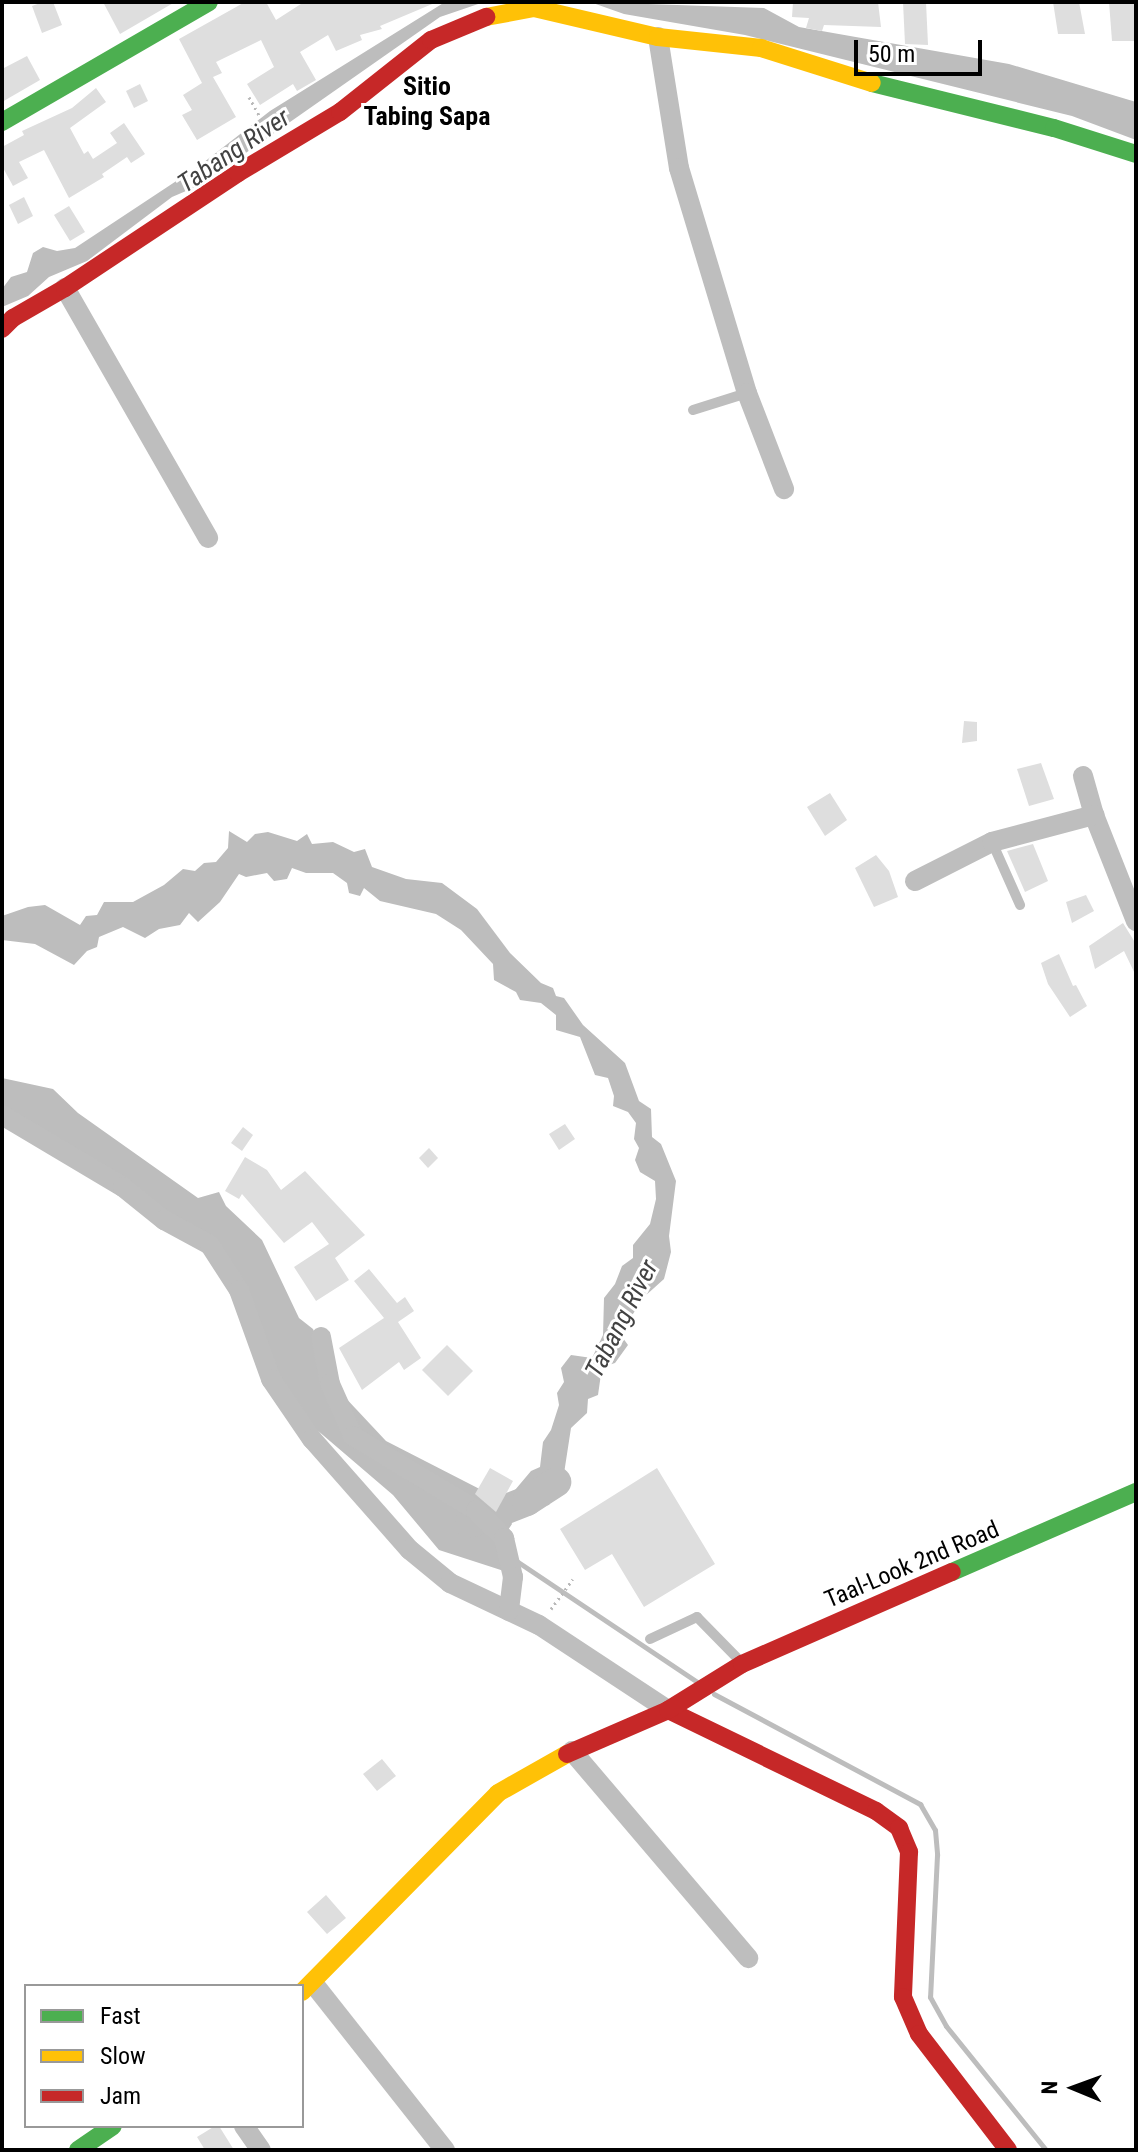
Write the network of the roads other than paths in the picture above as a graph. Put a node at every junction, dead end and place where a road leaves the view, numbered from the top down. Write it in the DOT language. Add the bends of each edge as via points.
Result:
graph roads {
  1 [pos="209,2"];
  2 [pos="658,37"];
  3 [pos="2,122"];
  4 [pos="1136,154"];
  5 [pos="65,288"];
  6 [pos="2,329"];
  7 [pos="747,393"];
  8 [pos="693,410"];
  9 [pos="784,489"];
  10 [pos="208,538"];
  11 [pos="1083,776"];
  12 [pos="1094,815"];
  13 [pos="992,842"];
  14 [pos="915,881"];
  15 [pos="1020,905"];
  16 [pos="1135,915"];
  17 [pos="2,1115"];
  18 [pos="321,1337"];
  19 [pos="1136,1492"];
  20 [pos="510,1605"];
  21 [pos="650,1639"];
  22 [pos="742,1664"];
  23 [pos="672,1708"];
  24 [pos="572,1751"];
  25 [pos="748,1958"];
  26 [pos="307,1988"];
  27 [pos="110,2128"];
  28 [pos="245,2128"];
  29 [pos="78,2150"];
  30 [pos="261,2150"];
  31 [pos="445,2150"];
  32 [pos="1008,2150"];
  1 -- 3 [label="street"];
  2 -- 4 [label="street" via="761,48"];
  2 -- 5 [label="street" via="534,8 492,14 443,35 378,78 340,112"];
  2 -- 7 [label="street" via="679,168"];
  5 -- 6 [label="street"];
  5 -- 10 [label="street"];
  7 -- 8 [label="lane"];
  7 -- 9 [label="street"];
  11 -- 12 [label="street"];
  12 -- 13 [label="street"];
  12 -- 16 [label="street"];
  13 -- 14 [label="street"];
  13 -- 15 [label="lane"];
  17 -- 20 [label="street" via="210,1245 239,1290 271,1379 312,1439 410,1550 450,1583"];
  18 -- 20 [label="street" via="330,1384 353,1436 476,1510 504,1538 513,1577"];
  19 -- 22 [label="street, Taal-Look 2nd Road"];
  20 -- 23 [label="street"];
  21 -- 22 [label="lane" via="697,1617"];
  22 -- 23 [label="street, Taal-Look 2nd Road"];
  23 -- 24 [label="street, Taal-Look 2nd Road"];
  23 -- 32 [label="street" via="876,1811 899,1828 909,1852 903,1997 919,2034"];
  24 -- 25 [label="street"];
  24 -- 26 [label="street, Taal-Look 2nd Road" via="498,1793"];
  26 -- 31 [label="street"];
  27 -- 29 [label="street"];
  28 -- 30 [label="street"];
}
